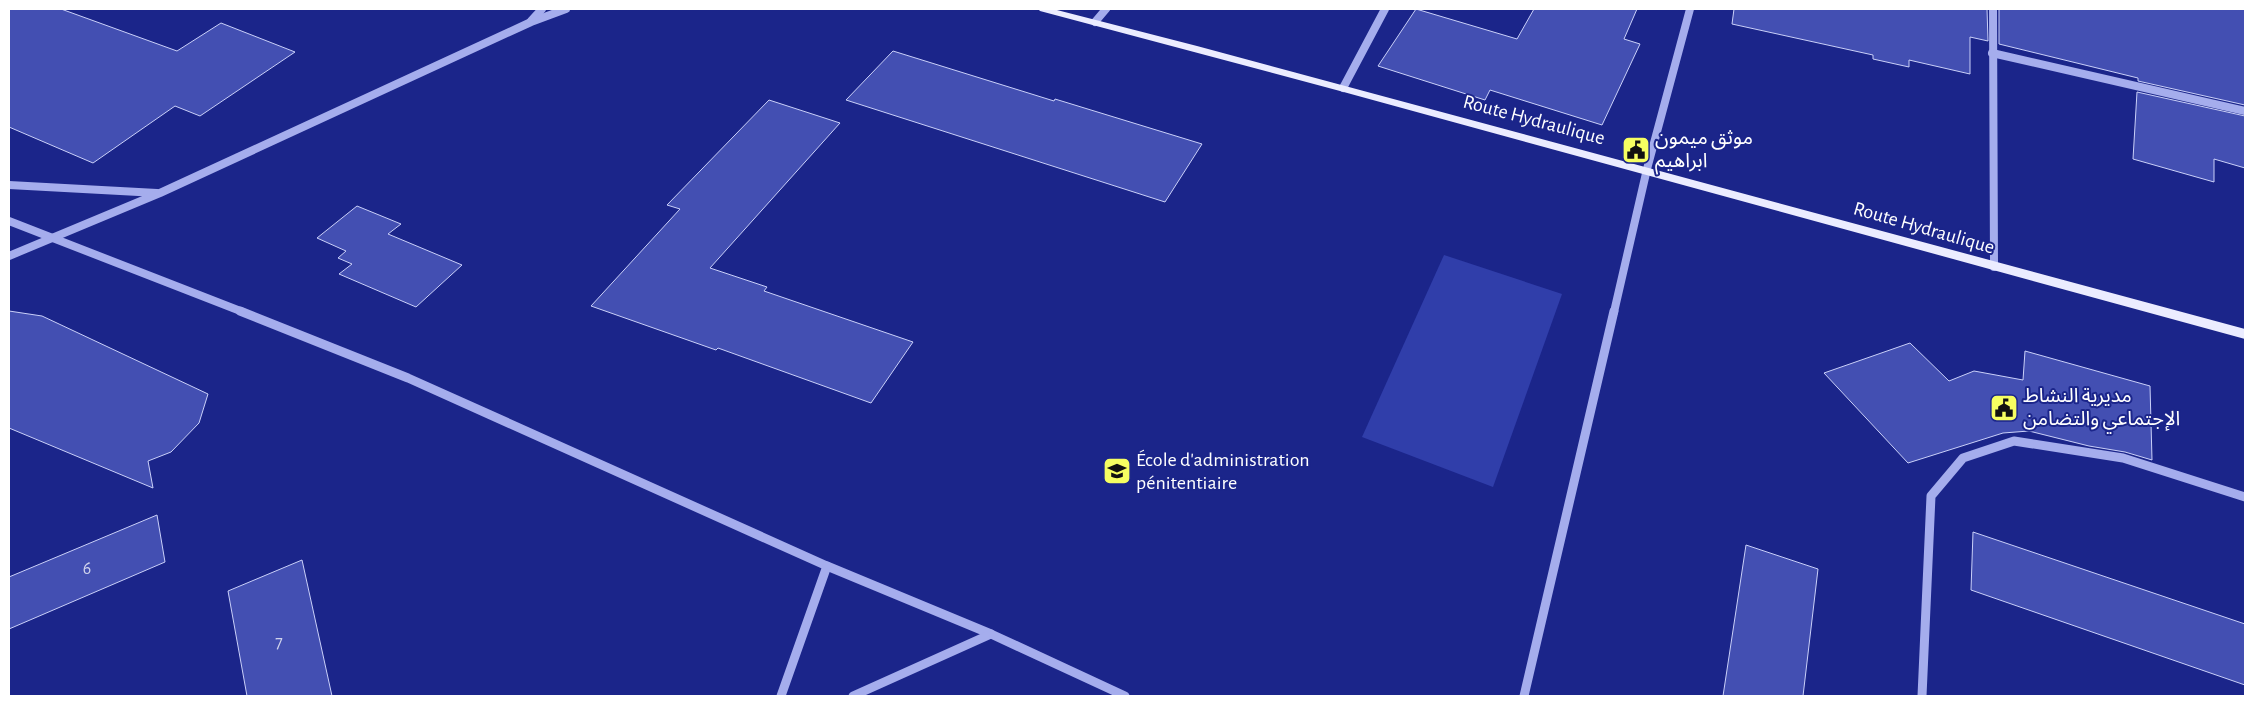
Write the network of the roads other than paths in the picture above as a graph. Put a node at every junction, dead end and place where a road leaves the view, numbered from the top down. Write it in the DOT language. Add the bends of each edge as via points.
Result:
graph roads {
  1 [pos="542,9"];
  2 [pos="566,9"];
  3 [pos="1043,9"];
  4 [pos="1106,9"];
  5 [pos="1385,9"];
  6 [pos="1690,9"];
  7 [pos="1993,9"];
  8 [pos="531,22"];
  9 [pos="1095,22"];
  10 [pos="1992,53"];
  11 [pos="1343,88"];
  12 [pos="2245,111"];
  13 [pos="1647,169"];
  14 [pos="9,185"];
  15 [pos="160,193"];
  16 [pos="9,221"];
  17 [pos="50,237"];
  18 [pos="9,256"];
  19 [pos="1994,267"];
  20 [pos="2245,334"];
  21 [pos="2245,497"];
  22 [pos="827,566"];
  23 [pos="991,634"];
  24 [pos="781,696"];
  25 [pos="853,696"];
  26 [pos="1125,696"];
  27 [pos="1524,696"];
  28 [pos="1922,696"];
  1 -- 8 [label="street"];
  2 -- 8 [label="street"];
  3 -- 9 [label="main road, Route Hydraulique"];
  4 -- 9 [label="street"];
  5 -- 11 [label="street"];
  6 -- 13 [label="street"];
  7 -- 10 [label="street"];
  8 -- 15 [label="street"];
  9 -- 11 [label="main road, Route Hydraulique"];
  10 -- 12 [label="street"];
  10 -- 19 [label="street"];
  11 -- 13 [label="main road, Route Hydraulique"];
  13 -- 19 [label="main road, Route Hydraulique"];
  13 -- 27 [label="street"];
  14 -- 15 [label="street"];
  15 -- 17 [label="street"];
  16 -- 17 [label="street"];
  17 -- 18 [label="street"];
  17 -- 22 [label="street" via="408,378"];
  19 -- 20 [label="main road, Route Hydraulique"];
  21 -- 28 [label="street" via="2123,458 2014,441 1963,458 1930,496"];
  22 -- 23 [label="street"];
  22 -- 24 [label="street"];
  23 -- 25 [label="street"];
  23 -- 26 [label="street"];
}
